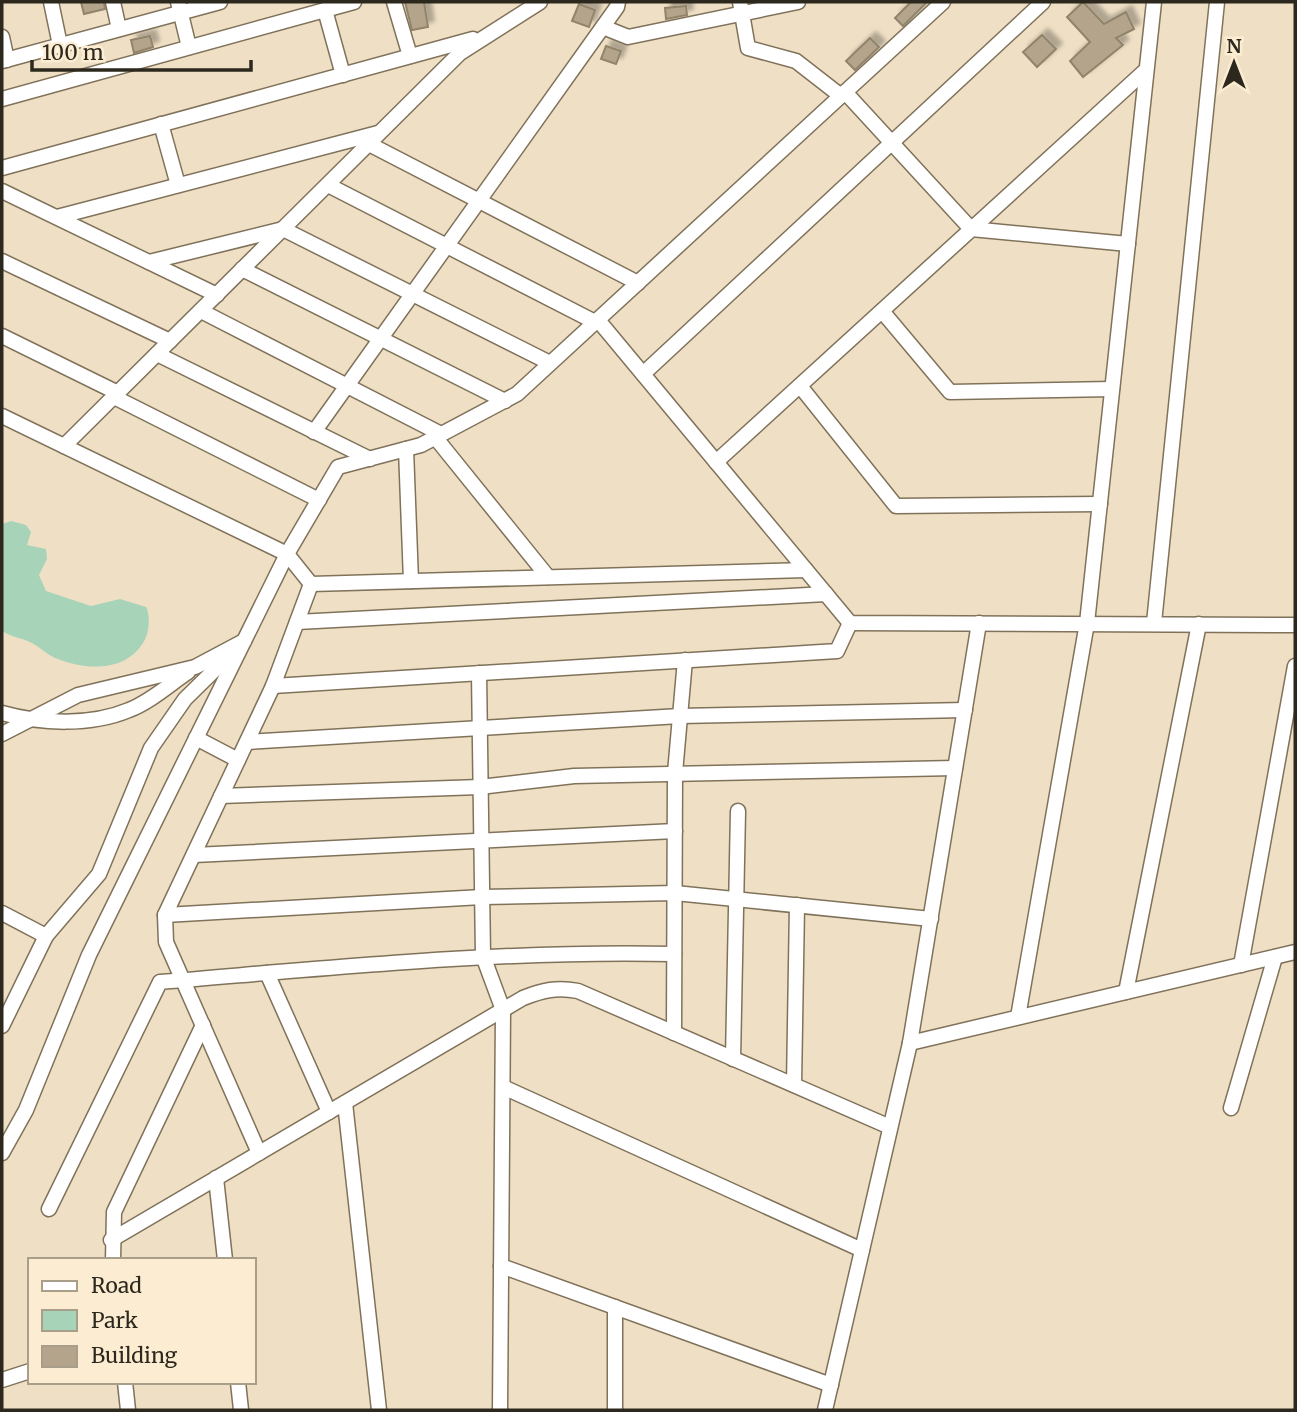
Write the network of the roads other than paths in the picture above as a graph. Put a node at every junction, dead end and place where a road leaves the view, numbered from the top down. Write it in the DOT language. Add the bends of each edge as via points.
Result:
graph roads {
  1 [pos="51,2"];
  2 [pos="113,2"];
  3 [pos="220,2"];
  4 [pos="354,2"];
  5 [pos="394,2"];
  6 [pos="540,2"];
  7 [pos="618,2"];
  8 [pos="798,2"];
  9 [pos="943,2"];
  10 [pos="1043,2"];
  11 [pos="1154,2"];
  12 [pos="1217,2"];
  13 [pos="179,7"];
  14 [pos="741,8"];
  15 [pos="325,10"];
  16 [pos="603,27"];
  17 [pos="119,29"];
  18 [pos="488,35"];
  19 [pos="2,37"];
  20 [pos="60,46"];
  21 [pos="189,47"];
  22 [pos="410,56"];
  23 [pos="4,61"];
  24 [pos="1146,70"];
  25 [pos="342,75"];
  26 [pos="843,94"];
  27 [pos="2,99"];
  28 [pos="162,124"];
  29 [pos="380,132"];
  30 [pos="892,142"];
  31 [pos="369,144"];
  32 [pos="2,168"];
  33 [pos="178,185"];
  34 [pos="328,185"];
  35 [pos="2,191"];
  36 [pos="479,201"];
  37 [pos="57,217"];
  38 [pos="283,229"];
  39 [pos="971,229"];
  40 [pos="1128,244"];
  41 [pos="447,246"];
  42 [pos="2,261"];
  43 [pos="149,262"];
  44 [pos="243,269"];
  45 [pos="638,282"];
  46 [pos="412,294"];
  47 [pos="217,295"];
  48 [pos="201,311"];
  49 [pos="882,311"];
  50 [pos="596,321"];
  51 [pos="2,335"];
  52 [pos="381,338"];
  53 [pos="170,341"];
  54 [pos="157,354"];
  55 [pos="550,363"];
  56 [pos="643,374"];
  57 [pos="347,386"];
  58 [pos="800,386"];
  59 [pos="1112,389"];
  60 [pos="116,395"];
  61 [pos="505,401"];
  62 [pos="2,416"];
  63 [pos="314,432"];
  64 [pos="438,436"];
  65 [pos="64,446"];
  66 [pos="406,449"];
  67 [pos="370,459"];
  68 [pos="716,462"];
  69 [pos="319,500"];
  70 [pos="1100,504"];
  71 [pos="287,554"];
  72 [pos="806,570"];
  73 [pos="548,577"];
  74 [pos="411,581"];
  75 [pos="311,584"];
  76 [pos="826,594"];
  77 [pos="297,622"];
  78 [pos="850,623"];
  79 [pos="979,623"];
  80 [pos="1087,623"];
  81 [pos="1154,623"];
  82 [pos="1199,624"];
  83 [pos="1295,625"];
  84 [pos="244,641"];
  85 [pos="685,660"];
  86 [pos="1295,666"];
  87 [pos="195,667"];
  88 [pos="479,673"];
  89 [pos="273,686"];
  90 [pos="965,710"];
  91 [pos="2,713"];
  92 [pos="680,716"];
  93 [pos="28,720"];
  94 [pos="480,729"];
  95 [pos="2,734"];
  96 [pos="195,738"];
  97 [pos="247,742"];
  98 [pos="238,760"];
  99 [pos="955,768"];
  100 [pos="675,773"];
  101 [pos="481,787"];
  102 [pos="221,796"];
  103 [pos="738,811"];
  104 [pos="675,831"];
  105 [pos="481,841"];
  106 [pos="194,855"];
  107 [pos="675,893"];
  108 [pos="482,897"];
  109 [pos="736,899"];
  110 [pos="797,905"];
  111 [pos="2,913"];
  112 [pos="165,915"];
  113 [pos="930,919"];
  114 [pos="46,936"];
  115 [pos="1295,952"];
  116 [pos="674,954"];
  117 [pos="483,956"];
  118 [pos="1275,957"];
  119 [pos="1241,965"];
  120 [pos="267,973"];
  121 [pos="183,980"];
  122 [pos="1126,992"];
  123 [pos="503,1010"];
  124 [pos="1018,1017"];
  125 [pos="203,1025"];
  126 [pos="2,1026"];
  127 [pos="674,1033"];
  128 [pos="910,1043"];
  129 [pos="733,1059"];
  130 [pos="794,1085"];
  131 [pos="503,1087"];
  132 [pos="345,1103"];
  133 [pos="1231,1108"];
  134 [pos="329,1112"];
  135 [pos="891,1127"];
  136 [pos="2,1153"];
  137 [pos="259,1153"];
  138 [pos="216,1178"];
  139 [pos="48,1209"];
  140 [pos="111,1240"];
  141 [pos="862,1250"];
  142 [pos="113,1258"];
  143 [pos="225,1258"];
  144 [pos="501,1266"];
  145 [pos="615,1307"];
  146 [pos="28,1372"];
  147 [pos="2,1380"];
  148 [pos="125,1384"];
  149 [pos="238,1384"];
  150 [pos="831,1385"];
  151 [pos="128,1410"];
  152 [pos="241,1410"];
  153 [pos="379,1410"];
  154 [pos="500,1410"];
  155 [pos="615,1410"];
  156 [pos="825,1410"];
  1 -- 20 [label="street"];
  2 -- 17 [label="street"];
  3 -- 13 [label="street"];
  4 -- 15 [label="street"];
  5 -- 22 [label="street"];
  6 -- 18 [label="street"];
  7 -- 16 [label="street"];
  8 -- 14 [label="street"];
  9 -- 26 [label="street"];
  10 -- 30 [label="street"];
  11 -- 24 [label="street"];
  12 -- 81 [label="street"];
  13 -- 17 [label="street"];
  13 -- 21 [label="street"];
  14 -- 16 [label="street" via="628,37"];
  14 -- 26 [label="street" via="748,48 796,61"];
  15 -- 21 [label="street"];
  15 -- 25 [label="street"];
  16 -- 36 [label="street"];
  17 -- 20 [label="street"];
  18 -- 22 [label="street"];
  18 -- 29 [label="street" via="460,53"];
  19 -- 23 [label="street"];
  20 -- 23 [label="street"];
  21 -- 27 [label="street"];
  22 -- 25 [label="street"];
  24 -- 39 [label="street"];
  24 -- 40 [label="street"];
  25 -- 28 [label="street"];
  26 -- 30 [label="street"];
  26 -- 45 [label="street"];
  28 -- 32 [label="street"];
  28 -- 33 [label="street"];
  29 -- 31 [label="street"];
  29 -- 33 [label="street"];
  30 -- 39 [label="street"];
  30 -- 56 [label="street"];
  31 -- 34 [label="street"];
  31 -- 36 [label="street"];
  33 -- 37 [label="street"];
  34 -- 38 [label="street"];
  34 -- 41 [label="street"];
  35 -- 37 [label="street"];
  36 -- 41 [label="street"];
  36 -- 45 [label="street"];
  37 -- 43 [label="street"];
  38 -- 43 [label="street"];
  38 -- 44 [label="street"];
  38 -- 46 [label="street"];
  39 -- 40 [label="street"];
  39 -- 49 [label="street"];
  40 -- 59 [label="street"];
  41 -- 46 [label="street"];
  41 -- 50 [label="street"];
  42 -- 53 [label="street"];
  43 -- 47 [label="street"];
  44 -- 47 [label="street"];
  44 -- 52 [label="street"];
  45 -- 50 [label="street"];
  46 -- 52 [label="street"];
  46 -- 55 [label="street"];
  47 -- 48 [label="street"];
  48 -- 53 [label="street"];
  48 -- 57 [label="street"];
  49 -- 58 [label="street"];
  49 -- 59 [label="street" via="950,392"];
  50 -- 55 [label="street"];
  50 -- 56 [label="street"];
  51 -- 60 [label="street"];
  52 -- 57 [label="street"];
  52 -- 61 [label="street"];
  53 -- 54 [label="street"];
  54 -- 60 [label="street"];
  54 -- 63 [label="street"];
  55 -- 61 [label="street"];
  56 -- 68 [label="street"];
  57 -- 63 [label="street"];
  57 -- 64 [label="street"];
  58 -- 68 [label="street"];
  58 -- 70 [label="street" via="896,506"];
  59 -- 70 [label="street"];
  60 -- 65 [label="street"];
  60 -- 69 [label="street"];
  61 -- 64 [label="street"];
  62 -- 65 [label="street"];
  63 -- 67 [label="street"];
  64 -- 66 [label="street"];
  64 -- 73 [label="street"];
  65 -- 71 [label="street"];
  66 -- 67 [label="street"];
  66 -- 74 [label="street"];
  67 -- 69 [label="street" via="338,467"];
  68 -- 72 [label="street"];
  69 -- 71 [label="street"];
  70 -- 80 [label="street"];
  71 -- 75 [label="street"];
  71 -- 84 [label="street"];
  72 -- 73 [label="street"];
  72 -- 76 [label="street"];
  73 -- 74 [label="street"];
  74 -- 75 [label="street"];
  75 -- 77 [label="street"];
  76 -- 77 [label="street"];
  76 -- 78 [label="street"];
  77 -- 89 [label="street"];
  78 -- 79 [label="street"];
  78 -- 85 [label="street" via="837,651"];
  79 -- 80 [label="street"];
  79 -- 90 [label="street"];
  80 -- 81 [label="street"];
  80 -- 124 [label="street"];
  81 -- 82 [label="street"];
  82 -- 83 [label="street"];
  82 -- 122 [label="street"];
  84 -- 87 [label="street"];
  84 -- 96 [label="street"];
  84 -- 114 [label="street" via="185,699 151,748 99,874"];
  85 -- 88 [label="street"];
  85 -- 92 [label="street"];
  86 -- 119 [label="street"];
  87 -- 93 [label="street" via="78,695"];
  87 -- 93 [label="street" via="130,710 91,720"];
  88 -- 89 [label="street"];
  88 -- 94 [label="street"];
  89 -- 97 [label="street"];
  90 -- 92 [label="street"];
  90 -- 99 [label="street"];
  91 -- 93 [label="street"];
  92 -- 94 [label="street"];
  92 -- 100 [label="street"];
  93 -- 95 [label="street"];
  94 -- 97 [label="street"];
  94 -- 101 [label="street"];
  96 -- 98 [label="street"];
  96 -- 136 [label="street" via="89,955 26,1110"];
  97 -- 98 [label="street"];
  98 -- 102 [label="street"];
  99 -- 100 [label="street"];
  99 -- 113 [label="street"];
  100 -- 101 [label="street" via="574,776"];
  100 -- 104 [label="street"];
  101 -- 102 [label="street"];
  101 -- 105 [label="street"];
  102 -- 106 [label="street"];
  103 -- 109 [label="street"];
  104 -- 105 [label="street"];
  104 -- 107 [label="street"];
  105 -- 106 [label="street"];
  105 -- 108 [label="street"];
  106 -- 112 [label="street"];
  107 -- 108 [label="street"];
  107 -- 109 [label="street"];
  107 -- 116 [label="street"];
  108 -- 112 [label="street"];
  108 -- 117 [label="street"];
  109 -- 110 [label="street"];
  109 -- 129 [label="street"];
  110 -- 113 [label="street"];
  110 -- 130 [label="street"];
  111 -- 114 [label="street"];
  112 -- 121 [label="street" via="166,942"];
  113 -- 128 [label="street"];
  114 -- 126 [label="street"];
  115 -- 118 [label="street"];
  116 -- 117 [label="street"];
  116 -- 127 [label="street"];
  117 -- 120 [label="street"];
  117 -- 123 [label="street"];
  118 -- 119 [label="street"];
  118 -- 133 [label="street"];
  119 -- 122 [label="street"];
  120 -- 121 [label="street"];
  120 -- 134 [label="street"];
  121 -- 125 [label="street"];
  121 -- 139 [label="street" via="160,982"];
  122 -- 124 [label="street"];
  123 -- 127 [label="street" via="542,990 561,988 578,991"];
  123 -- 131 [label="street"];
  123 -- 132 [label="street"];
  124 -- 128 [label="street"];
  125 -- 137 [label="street"];
  125 -- 140 [label="street" via="114,1212"];
  127 -- 129 [label="street"];
  128 -- 135 [label="street"];
  129 -- 130 [label="street"];
  130 -- 135 [label="street"];
  131 -- 141 [label="street"];
  131 -- 144 [label="street"];
  132 -- 134 [label="street"];
  132 -- 153 [label="street"];
  134 -- 137 [label="street"];
  135 -- 141 [label="street"];
  137 -- 138 [label="street"];
  138 -- 140 [label="street"];
  138 -- 143 [label="street"];
  140 -- 142 [label="street"];
  141 -- 150 [label="street"];
  144 -- 145 [label="street"];
  144 -- 154 [label="street"];
  145 -- 150 [label="street"];
  145 -- 155 [label="street"];
  146 -- 147 [label="street"];
  148 -- 151 [label="street"];
  149 -- 152 [label="street"];
  150 -- 156 [label="street"];
}
